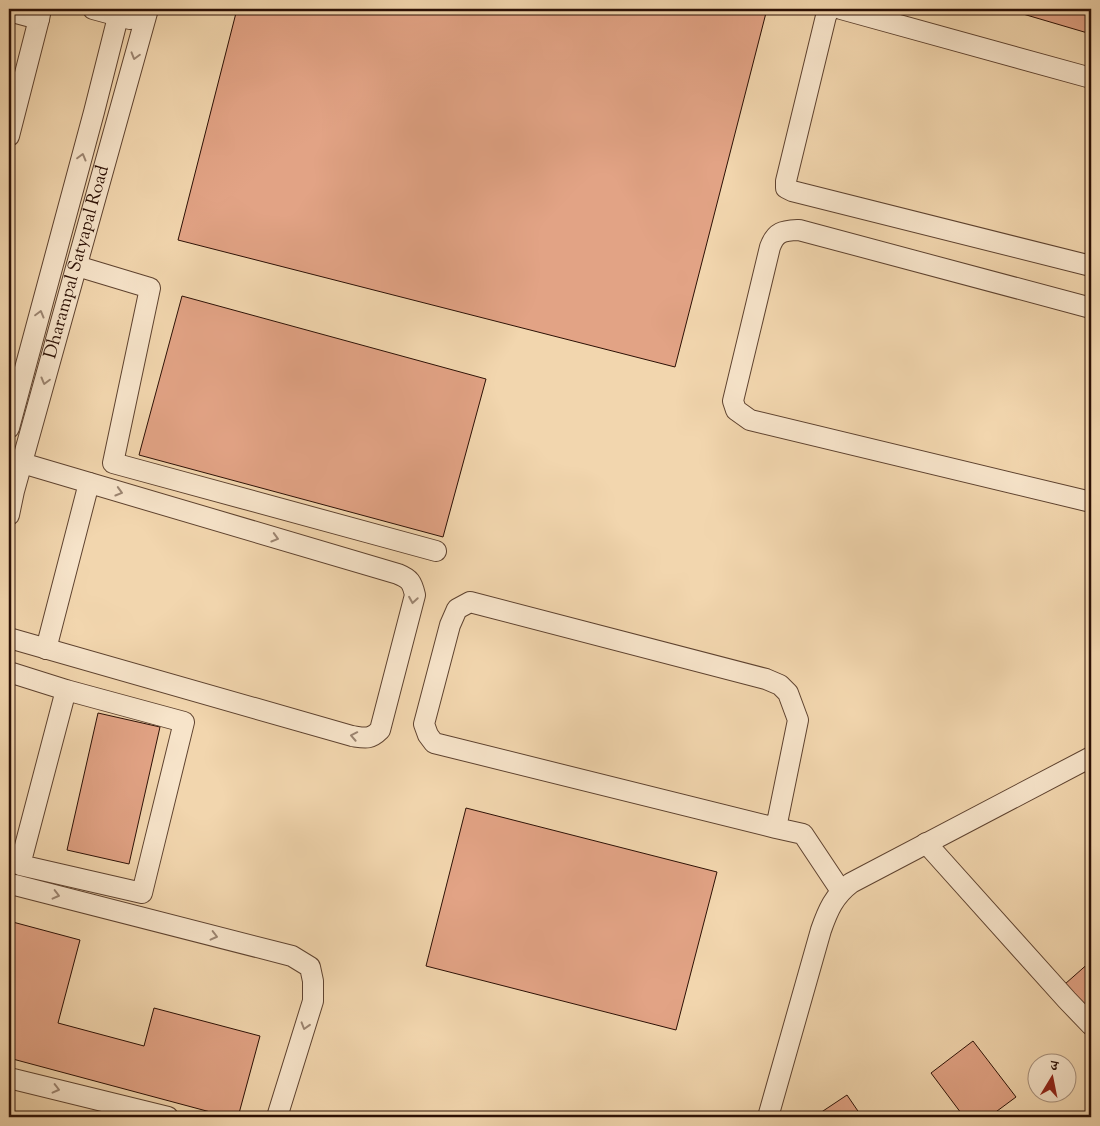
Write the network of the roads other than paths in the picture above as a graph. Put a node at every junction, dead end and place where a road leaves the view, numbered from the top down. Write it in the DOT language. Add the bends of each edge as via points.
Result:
graph roads {
  1 [pos="93,9"];
  2 [pos="832,9"];
  3 [pos="841,9"];
  4 [pos="9,11"];
  5 [pos="119,12"];
  6 [pos="40,14"];
  7 [pos="146,16"];
  8 [pos="1091,78"];
  9 [pos="9,136"];
  10 [pos="77,266"];
  11 [pos="1091,266"];
  12 [pos="1091,308"];
  13 [pos="9,428"];
  14 [pos="22,463"];
  15 [pos="88,483"];
  16 [pos="12,490"];
  17 [pos="1091,502"];
  18 [pos="9,515"];
  19 [pos="436,551"];
  20 [pos="9,638"];
  21 [pos="46,648"];
  22 [pos="9,672"];
  23 [pos="66,690"];
  24 [pos="1091,757"];
  25 [pos="776,828"];
  26 [pos="926,843"];
  27 [pos="9,885"];
  28 [pos="841,891"];
  29 [pos="1091,1025"];
  30 [pos="9,1078"];
  31 [pos="168,1117"];
  32 [pos="277,1117"];
  33 [pos="768,1117"];
  1 -- 5 [label="street"];
  2 -- 11 [label="street" via="826,16 786,188"];
  3 -- 8 [label="street"];
  4 -- 6 [label="street"];
  5 -- 7 [label="street"];
  13 -- 5 [label="street, Dharampal Satyapal Road, one-way"];
  6 -- 9 [label="street"];
  7 -- 10 [label="street, Dharampal Satyapal Road, one-way"];
  10 -- 14 [label="street, Dharampal Satyapal Road, one-way"];
  10 -- 19 [label="street" via="150,288 112,463"];
  12 -- 17 [label="street" via="799,230 784,231 773,238 770,247 733,401 736,410 750,420"];
  14 -- 15 [label="street"];
  14 -- 16 [label="street, Dharampal Satyapal Road"];
  15 -- 21 [label="street"];
  15 -- 21 [label="street, one-way" via="407,578 413,585 414,595 388,701 380,730 374,736 364,738"];
  16 -- 18 [label="street, Dharampal Satyapal Road"];
  20 -- 21 [label="street"];
  22 -- 23 [label="street"];
  23 -- 23 [label="street" via="20,865 142,893 184,722"];
  24 -- 26 [label="street"];
  25 -- 25 [label="street" via="434,743 424,724 457,609 470,602 780,685 788,693 798,720"];
  25 -- 28 [label="street" via="803,834"];
  26 -- 28 [label="street"];
  26 -- 29 [label="street"];
  27 -- 32 [label="street, one-way" via="292,956 310,967 313,1001"];
  28 -- 33 [label="street" via="826,914"];
  30 -- 31 [label="street, one-way"];
}
